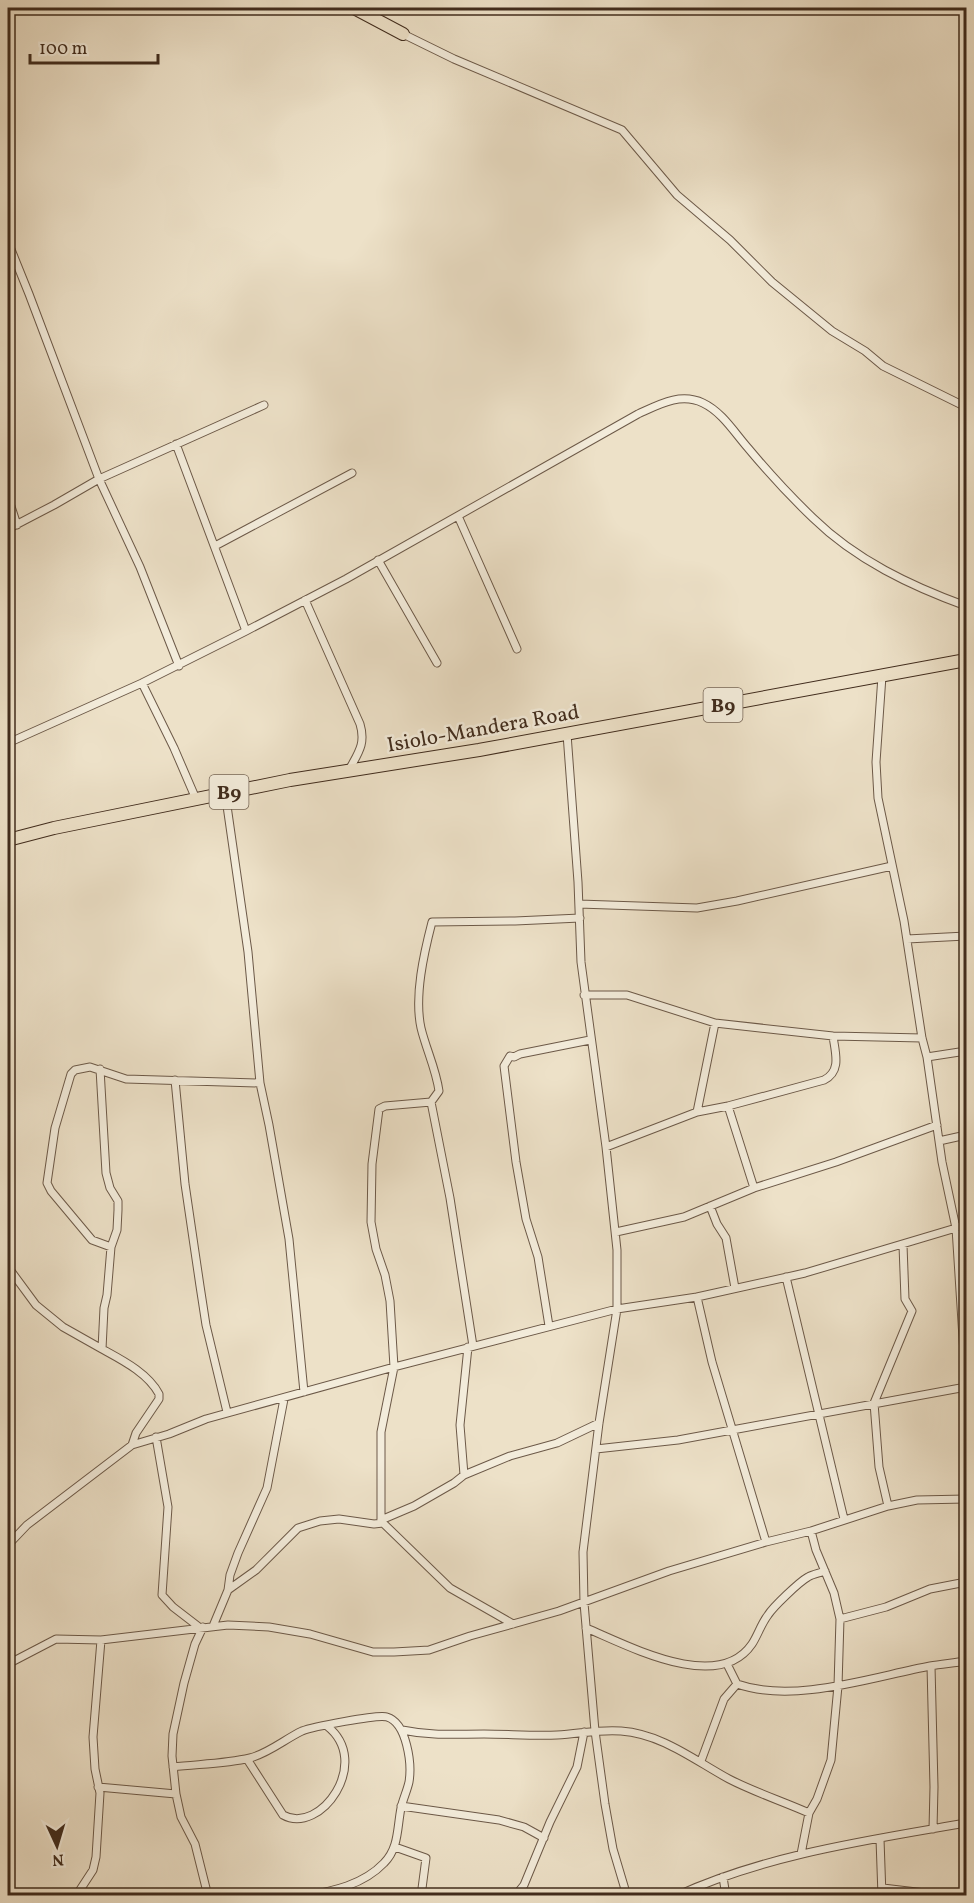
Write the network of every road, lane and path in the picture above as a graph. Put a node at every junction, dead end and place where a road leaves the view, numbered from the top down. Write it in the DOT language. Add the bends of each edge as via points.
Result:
graph roads {
  1 [pos="354,8"];
  2 [pos="403,34"];
  3 [pos="8,242"];
  4 [pos="264,405"];
  5 [pos="966,407"];
  6 [pos="176,444"];
  7 [pos="352,473"];
  8 [pos="99,479"];
  9 [pos="8,497"];
  10 [pos="458,516"];
  11 [pos="17,525"];
  12 [pos="8,529"];
  13 [pos="215,546"];
  14 [pos="378,561"];
  15 [pos="305,600"];
  16 [pos="966,606"];
  17 [pos="246,631"];
  18 [pos="517,649"];
  19 [pos="966,660"];
  20 [pos="437,663"];
  21 [pos="178,666"];
  22 [pos="882,676"];
  23 [pos="142,683"];
  24 [pos="567,734"];
  25 [pos="8,743"];
  26 [pos="349,770"];
  27 [pos="225,792"];
  28 [pos="196,799"];
  29 [pos="8,840"];
  30 [pos="892,866"];
  31 [pos="579,904"];
  32 [pos="580,918"];
  33 [pos="966,936"];
  34 [pos="906,939"];
  35 [pos="584,995"];
  36 [pos="715,1023"];
  37 [pos="833,1036"];
  38 [pos="922,1038"];
  39 [pos="590,1040"];
  40 [pos="966,1051"];
  41 [pos="927,1057"];
  42 [pos="100,1069"];
  43 [pos="175,1080"];
  44 [pos="260,1083"];
  45 [pos="431,1102"];
  46 [pos="728,1106"];
  47 [pos="697,1112"];
  48 [pos="937,1125"];
  49 [pos="966,1135"];
  50 [pos="939,1141"];
  51 [pos="606,1147"];
  52 [pos="754,1188"];
  53 [pos="710,1206"];
  54 [pos="966,1225"];
  55 [pos="956,1228"];
  56 [pos="616,1232"];
  57 [pos="903,1245"];
  58 [pos="111,1247"];
  59 [pos="8,1267"];
  60 [pos="786,1277"];
  61 [pos="735,1288"];
  62 [pos="698,1297"];
  63 [pos="617,1309"];
  64 [pos="549,1326"];
  65 [pos="470,1347"];
  66 [pos="102,1349"];
  67 [pos="394,1367"];
  68 [pos="966,1386"];
  69 [pos="304,1392"];
  70 [pos="284,1399"];
  71 [pos="874,1403"];
  72 [pos="227,1412"];
  73 [pos="817,1414"];
  74 [pos="599,1423"];
  75 [pos="732,1430"];
  76 [pos="156,1437"];
  77 [pos="132,1445"];
  78 [pos="596,1449"];
  79 [pos="464,1475"];
  80 [pos="966,1499"];
  81 [pos="888,1506"];
  82 [pos="843,1519"];
  83 [pos="382,1522"];
  84 [pos="811,1531"];
  85 [pos="766,1542"];
  86 [pos="8,1545"];
  87 [pos="825,1571"];
  88 [pos="966,1582"];
  89 [pos="228,1590"];
  90 [pos="584,1603"];
  91 [pos="840,1619"];
  92 [pos="513,1624"];
  93 [pos="213,1626"];
  94 [pos="201,1627"];
  95 [pos="586,1628"];
  96 [pos="100,1640"];
  97 [pos="966,1661"];
  98 [pos="8,1664"];
  99 [pos="727,1664"];
  100 [pos="931,1666"];
  101 [pos="737,1684"];
  102 [pos="838,1686"];
  103 [pos="327,1726"];
  104 [pos="402,1730"];
  105 [pos="595,1731"];
  106 [pos="584,1732"];
  107 [pos="247,1759"];
  108 [pos="701,1761"];
  109 [pos="173,1767"];
  110 [pos="98,1787"];
  111 [pos="176,1794"];
  112 [pos="401,1806"];
  113 [pos="809,1813"];
  114 [pos="966,1823"];
  115 [pos="933,1829"];
  116 [pos="544,1838"];
  117 [pos="880,1839"];
  118 [pos="395,1847"];
  119 [pos="801,1854"];
  120 [pos="723,1877"];
  121 [pos="883,1892"];
  122 [pos="76,1896"];
  123 [pos="208,1896"];
  124 [pos="305,1896"];
  125 [pos="422,1896"];
  126 [pos="515,1896"];
  127 [pos="627,1896"];
  128 [pos="676,1896"];
  129 [pos="726,1896"];
  130 [pos="950,1896"];
  1 -- 2 [label="highway"];
  2 -- 5 [label="street" via="622,130 677,195 832,331 883,366"];
  3 -- 8 [label="street"];
  4 -- 6 [label="street"];
  6 -- 8 [label="street"];
  6 -- 13 [label="street"];
  7 -- 13 [label="street"];
  8 -- 11 [label="street"];
  8 -- 21 [label="street" via="135,556"];
  9 -- 11 [label="street"];
  10 -- 14 [label="street"];
  10 -- 16 [label="street" via="645,411 668,401 692,399 720,415 812,518 853,553"];
  10 -- 18 [label="street"];
  11 -- 12 [label="street"];
  13 -- 17 [label="street"];
  14 -- 15 [label="street"];
  14 -- 20 [label="street"];
  15 -- 17 [label="street"];
  15 -- 26 [label="street" via="363,734"];
  17 -- 21 [label="street"];
  19 -- 22 [label="highway, Isiolo-Mandera Road / B9"];
  21 -- 23 [label="street"];
  22 -- 24 [label="highway, Isiolo-Mandera Road / B9"];
  22 -- 30 [label="street" via="876,779"];
  23 -- 25 [label="street"];
  23 -- 28 [label="street"];
  24 -- 26 [label="highway, Isiolo-Mandera Road / B9"];
  24 -- 31 [label="street"];
  26 -- 27 [label="highway, Isiolo-Mandera Road / B9"];
  27 -- 28 [label="highway, Isiolo-Mandera Road / B9"];
  27 -- 44 [label="street" via="248,952"];
  28 -- 29 [label="highway, Isiolo-Mandera Road / B9"];
  30 -- 31 [label="street" via="697,908"];
  30 -- 34 [label="street"];
  31 -- 32 [label="street"];
  32 -- 35 [label="street"];
  32 -- 45 [label="street" via="432,922 419,995 421,1027 439,1091"];
  33 -- 34 [label="street"];
  34 -- 38 [label="street"];
  35 -- 36 [label="street" via="627,995"];
  35 -- 39 [label="street"];
  36 -- 37 [label="street"];
  36 -- 47 [label="street"];
  37 -- 38 [label="street"];
  37 -- 46 [label="street" via="837,1065 830,1077"];
  38 -- 41 [label="street"];
  39 -- 51 [label="street"];
  39 -- 64 [label="street" via="510,1056 504,1066 516,1162"];
  40 -- 41 [label="street"];
  41 -- 48 [label="street"];
  42 -- 43 [label="street" via="126,1079"];
  42 -- 58 [label="street" via="106,1173 118,1204 117,1230"];
  42 -- 58 [label="street" via="84,1067 71,1074 53,1136 47,1183 92,1240"];
  43 -- 44 [label="street"];
  43 -- 72 [label="street" via="201,1296"];
  44 -- 69 [label="street" via="289,1239"];
  45 -- 65 [label="street" via="450,1198"];
  45 -- 67 [label="street" via="382,1107 378,1113 371,1213 390,1301"];
  46 -- 47 [label="street"];
  46 -- 52 [label="street"];
  47 -- 51 [label="street"];
  48 -- 50 [label="street"];
  48 -- 52 [label="street"];
  49 -- 50 [label="street"];
  50 -- 55 [label="street"];
  51 -- 56 [label="street"];
  52 -- 53 [label="street"];
  53 -- 56 [label="street" via="671,1221"];
  53 -- 61 [label="street" via="726,1238"];
  54 -- 55 [label="street"];
  55 -- 57 [label="street"];
  55 -- 68 [label="street"];
  56 -- 63 [label="street"];
  57 -- 60 [label="street"];
  57 -- 71 [label="street" via="905,1299 912,1314"];
  58 -- 66 [label="street"];
  59 -- 66 [label="street" via="36,1305 63,1327"];
  60 -- 61 [label="street"];
  60 -- 73 [label="street"];
  61 -- 62 [label="street"];
  62 -- 63 [label="street"];
  62 -- 75 [label="street"];
  63 -- 64 [label="street"];
  63 -- 74 [label="street"];
  64 -- 65 [label="street"];
  65 -- 67 [label="street"];
  65 -- 79 [label="street" via="460,1425"];
  66 -- 77 [label="street" via="146,1378 159,1394"];
  67 -- 69 [label="street"];
  67 -- 83 [label="street" via="381,1432"];
  68 -- 71 [label="street"];
  69 -- 70 [label="street"];
  70 -- 72 [label="street"];
  70 -- 89 [label="street" via="267,1488 234,1564"];
  71 -- 73 [label="street"];
  71 -- 81 [label="street" via="879,1467"];
  72 -- 76 [label="street"];
  73 -- 75 [label="street"];
  73 -- 82 [label="street"];
  74 -- 78 [label="street"];
  74 -- 79 [label="street" via="557,1443"];
  75 -- 78 [label="street"];
  75 -- 85 [label="street"];
  76 -- 77 [label="street"];
  76 -- 94 [label="street" via="168,1507 162,1594"];
  77 -- 86 [label="street" via="27,1525"];
  78 -- 90 [label="street" via="583,1552"];
  79 -- 83 [label="street"];
  80 -- 81 [label="street" via="917,1500"];
  81 -- 82 [label="street"];
  82 -- 84 [label="street"];
  83 -- 89 [label="street" via="339,1519 298,1528 256,1570"];
  83 -- 92 [label="street" via="450,1588"];
  84 -- 85 [label="street"];
  84 -- 87 [label="street"];
  85 -- 90 [label="street" via="669,1571"];
  87 -- 91 [label="street"];
  87 -- 99 [label="street" via="808,1577 779,1603 766,1617 751,1646"];
  88 -- 91 [label="street" via="930,1589 886,1607"];
  89 -- 93 [label="street"];
  90 -- 92 [label="street"];
  90 -- 95 [label="street"];
  91 -- 102 [label="street"];
  92 -- 93 [label="street" via="429,1650 394,1652 366,1650 269,1627"];
  93 -- 94 [label="street"];
  94 -- 96 [label="street"];
  94 -- 109 [label="street" via="173,1734"];
  95 -- 99 [label="street" via="692,1667"];
  95 -- 105 [label="street"];
  96 -- 98 [label="street" via="56,1640"];
  96 -- 110 [label="street" via="93,1737"];
  97 -- 100 [label="street"];
  99 -- 101 [label="street"];
  100 -- 102 [label="street"];
  100 -- 115 [label="street"];
  101 -- 102 [label="street" via="772,1691"];
  101 -- 108 [label="street" via="724,1699"];
  102 -- 113 [label="street" via="831,1760"];
  103 -- 104 [label="street" via="380,1716 389,1717"];
  103 -- 107 [label="street" via="306,1729"];
  103 -- 107 [label="street" via="342,1745 346,1766 328,1803 307,1816 290,1819 283,1815"];
  104 -- 106 [label="street" via="453,1736"];
  104 -- 112 [label="street" via="410,1765"];
  105 -- 106 [label="street"];
  105 -- 108 [label="street" via="644,1735"];
  105 -- 127 [label="street" via="613,1849"];
  106 -- 116 [label="street" via="577,1767"];
  107 -- 109 [label="street"];
  108 -- 113 [label="street" via="736,1782"];
  109 -- 111 [label="street"];
  110 -- 111 [label="street"];
  110 -- 122 [label="street" via="96,1857 93,1870"];
  111 -- 123 [label="street" via="181,1817 195,1844"];
  112 -- 116 [label="street" via="499,1820"];
  112 -- 118 [label="street"];
  113 -- 119 [label="street"];
  114 -- 115 [label="street"];
  115 -- 117 [label="street"];
  116 -- 126 [label="street" via="524,1885"];
  117 -- 119 [label="street"];
  117 -- 121 [label="street"];
  118 -- 124 [label="street" via="384,1864 352,1884"];
  118 -- 125 [label="street" via="426,1858"];
  119 -- 120 [label="street"];
  120 -- 128 [label="street"];
  120 -- 129 [label="street"];
  121 -- 130 [label="street"];
}
